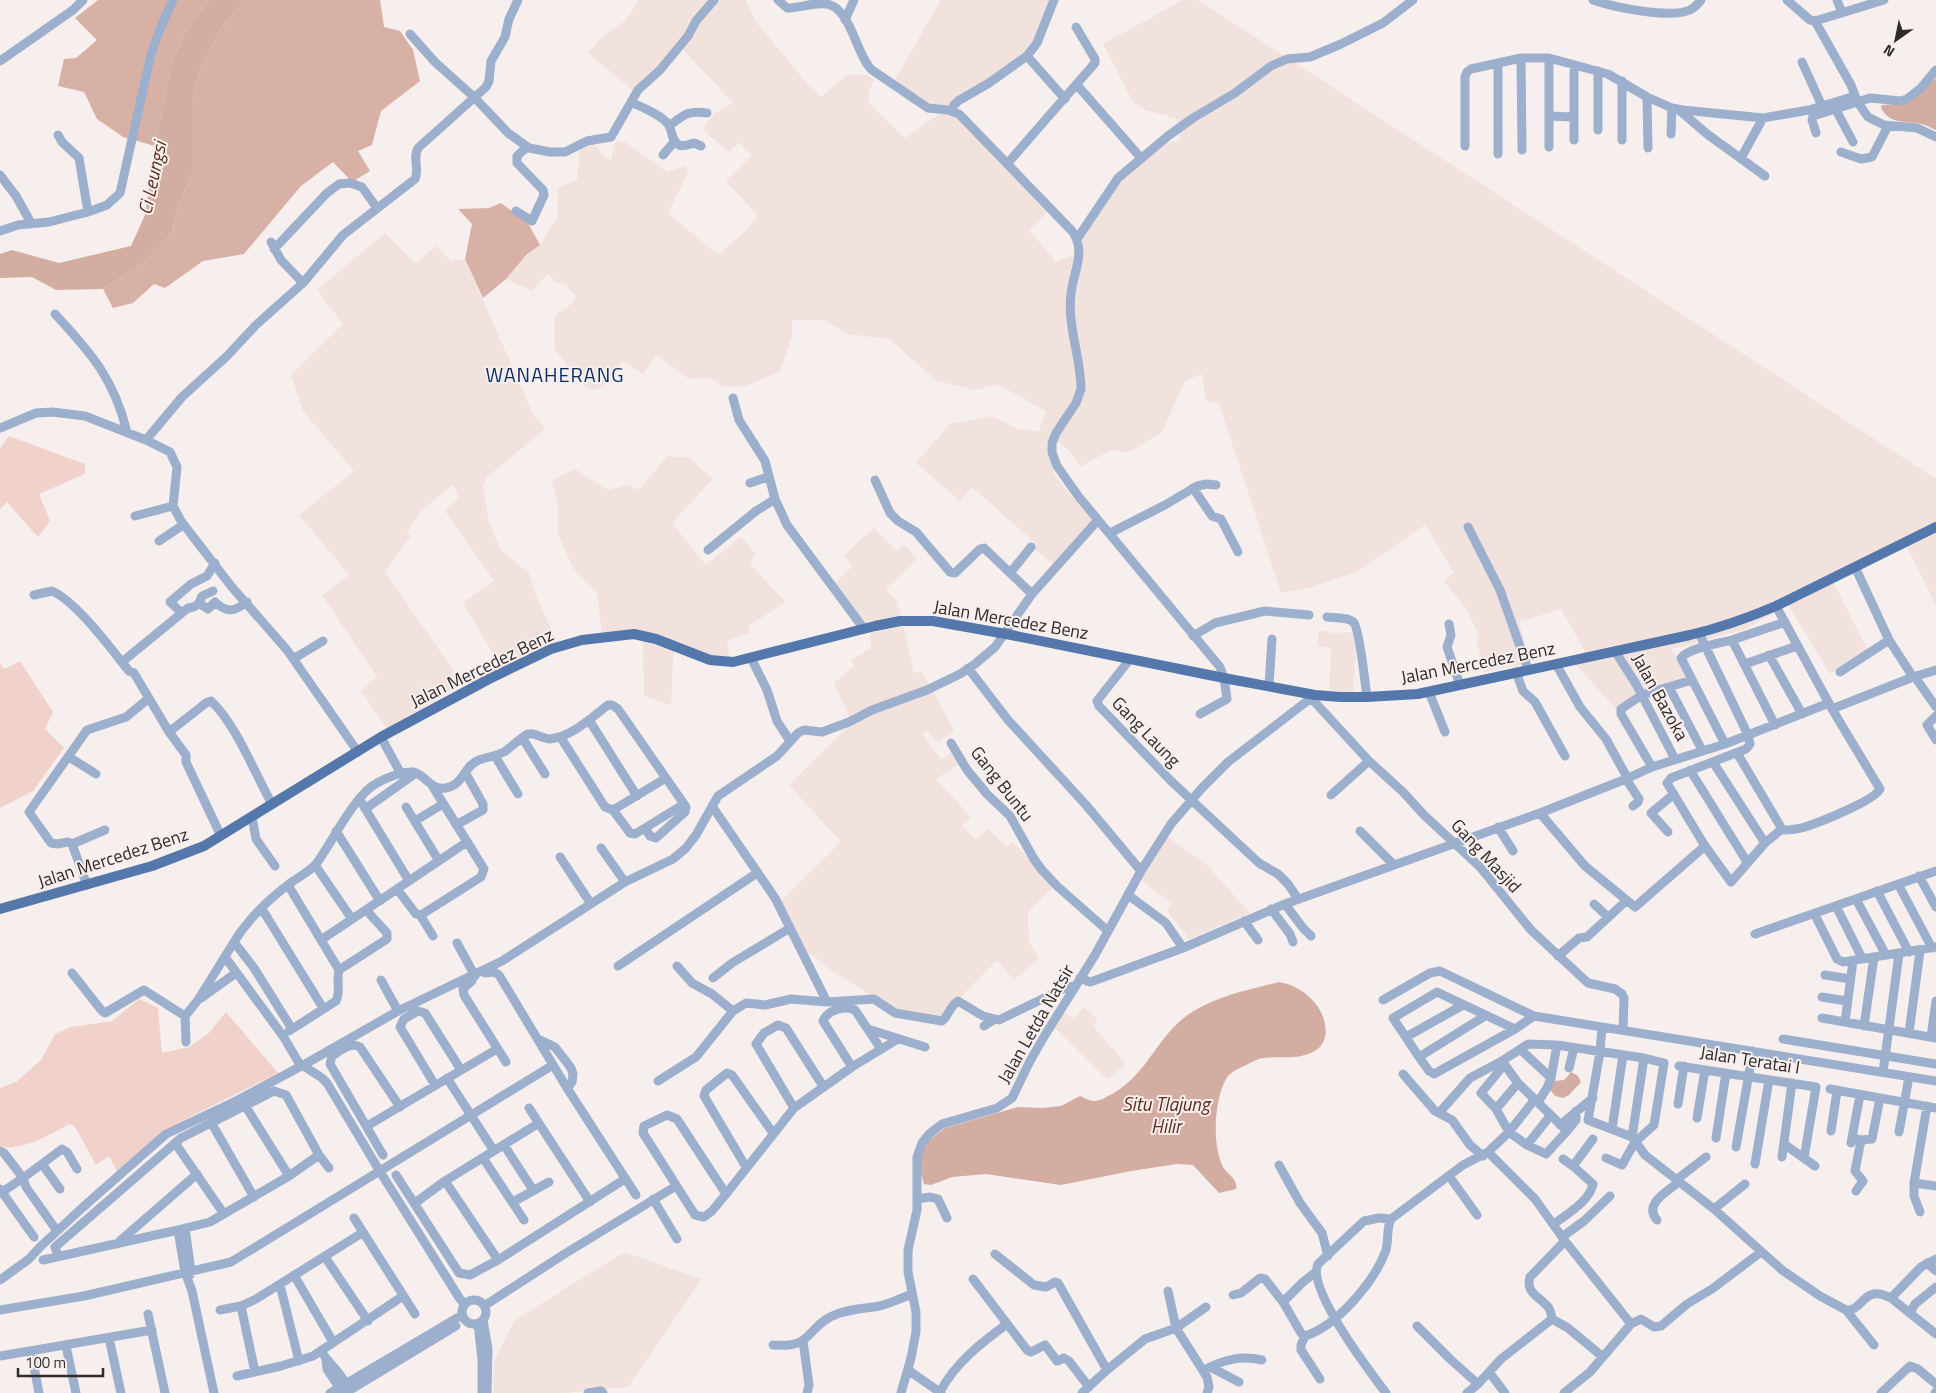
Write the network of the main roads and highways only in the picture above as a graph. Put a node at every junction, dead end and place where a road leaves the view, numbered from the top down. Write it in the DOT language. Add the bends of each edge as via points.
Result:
graph roads {
  1 [pos="1936,527"];
  2 [pos="0,909"];
  1 -- 2 [label="main road, Jalan Mercedez Benz" via="1754,615 1698,633 1418,694 1313,696 1006,634 923,621 900,621 730,662 710,660 639,634 573,642 507,670 381,738 204,846 172,859"];
}
